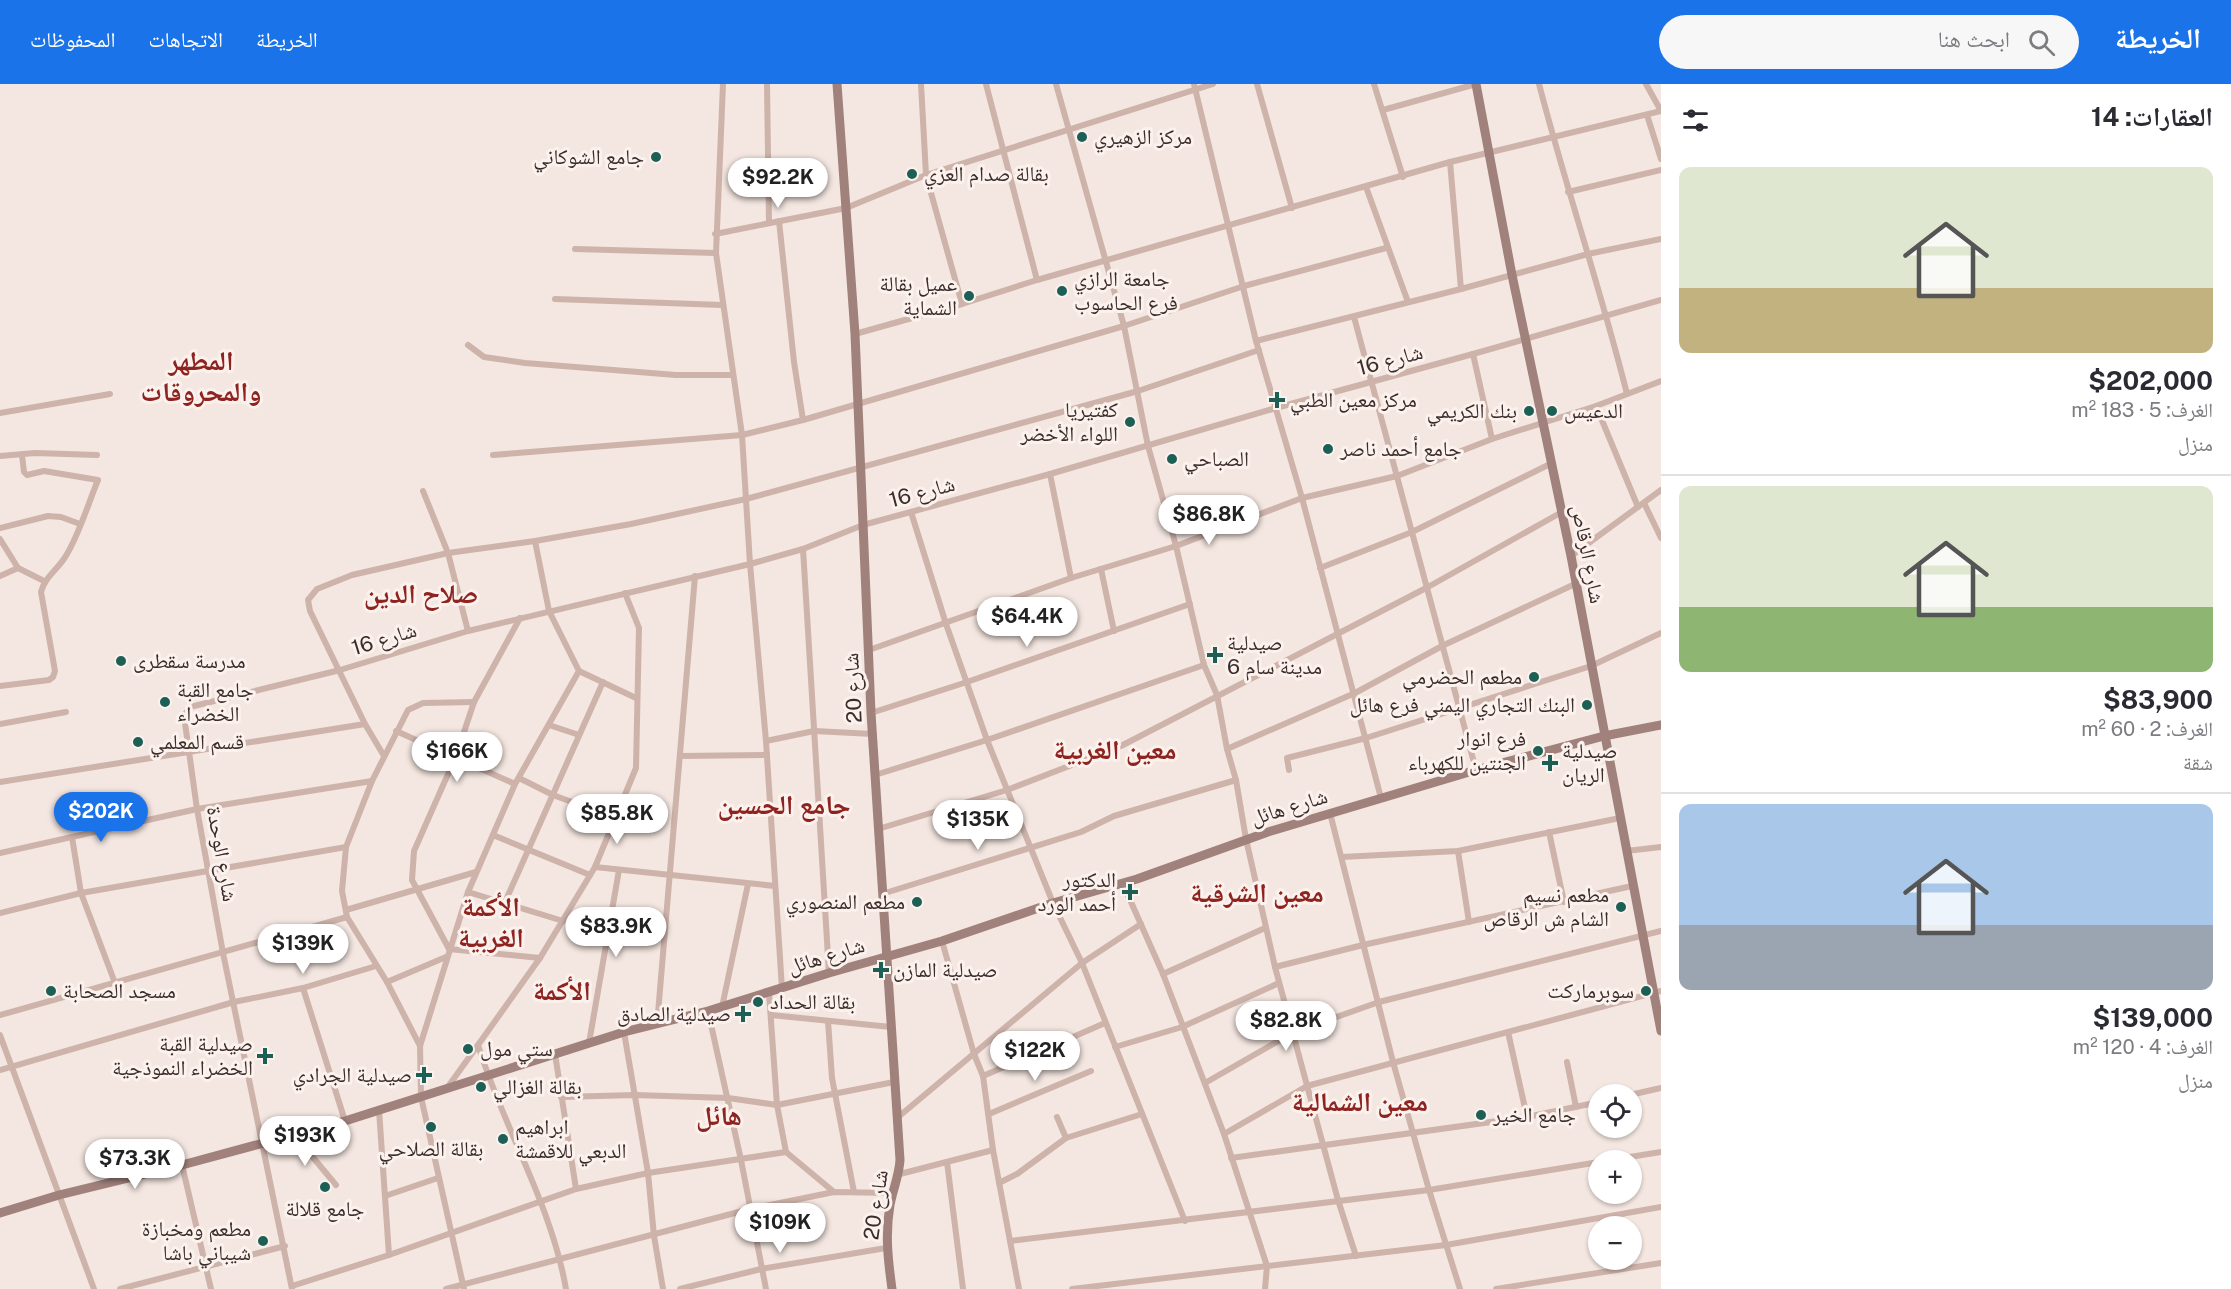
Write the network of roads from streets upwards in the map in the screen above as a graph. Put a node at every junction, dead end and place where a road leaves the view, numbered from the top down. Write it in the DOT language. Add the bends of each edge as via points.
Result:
graph roads {
  1 [pos="723,84"];
  2 [pos="767,84"];
  3 [pos="837,84"];
  4 [pos="921,84"];
  5 [pos="986,84"];
  6 [pos="1056,84"];
  7 [pos="1213,84"];
  8 [pos="1257,84"];
  9 [pos="1374,84"];
  10 [pos="1476,84"];
  11 [pos="1539,84"];
  12 [pos="1646,84"];
  13 [pos="1195,87"];
  14 [pos="1383,110"];
  15 [pos="1661,111"];
  16 [pos="1647,115"];
  17 [pos="1068,129"];
  18 [pos="1553,138"];
  19 [pos="1002,152"];
  20 [pos="1490,153"];
  21 [pos="1661,159"];
  22 [pos="1450,162"];
  23 [pos="1661,170"];
  24 [pos="926,175"];
  25 [pos="1403,177"];
  26 [pos="1366,187"];
  27 [pos="1568,192"];
  28 [pos="846,208"];
  29 [pos="1292,208"];
  30 [pos="779,221"];
  31 [pos="770,223"];
  32 [pos="1229,225"];
  33 [pos="715,234"];
  34 [pos="1661,239"];
  35 [pos="1386,248"];
  36 [pos="575,249"];
  37 [pos="716,253"];
  38 [pos="1588,254"];
  39 [pos="1106,260"];
  40 [pos="1512,275"];
  41 [pos="1037,280"];
  42 [pos="1244,286"];
  43 [pos="1461,289"];
  44 [pos="555,298"];
  45 [pos="1661,300"];
  46 [pos="1408,302"];
  47 [pos="722,304"];
  48 [pos="962,304"];
  49 [pos="1607,315"];
  50 [pos="1354,316"];
  51 [pos="1124,326"];
  52 [pos="855,334"];
  53 [pos="1526,339"];
  54 [pos="1256,341"];
  55 [pos="468,345"];
  56 [pos="1259,350"];
  57 [pos="1473,354"];
  58 [pos="733,375"];
  59 [pos="1371,381"];
  60 [pos="1661,381"];
  61 [pos="1138,391"];
  62 [pos="110,394"];
  63 [pos="1627,394"];
  64 [pos="857,403"];
  65 [pos="1596,406"];
  66 [pos="1275,408"];
  67 [pos="0,413"];
  68 [pos="803,420"];
  69 [pos="1543,422"];
  70 [pos="742,435"];
  71 [pos="1492,439"];
  72 [pos="1148,446"];
  73 [pos="22,455"];
  74 [pos="98,455"];
  75 [pos="493,455"];
  76 [pos="0,456"];
  77 [pos="1552,463"];
  78 [pos="860,467"];
  79 [pos="1050,474"];
  80 [pos="1396,476"];
  81 [pos="1661,490"];
  82 [pos="423,491"];
  83 [pos="1302,498"];
  84 [pos="746,499"];
  85 [pos="1641,505"];
  86 [pos="911,512"];
  87 [pos="1562,512"];
  88 [pos="80,524"];
  89 [pos="863,525"];
  90 [pos="0,528"];
  91 [pos="1412,532"];
  92 [pos="1661,538"];
  93 [pos="0,539"];
  94 [pos="535,541"];
  95 [pos="1176,546"];
  96 [pos="803,549"];
  97 [pos="448,553"];
  98 [pos="1571,556"];
  99 [pos="750,564"];
  100 [pos="18,568"];
  101 [pos="1320,568"];
  102 [pos="1101,569"];
  103 [pos="0,576"];
  104 [pos="695,576"];
  105 [pos="1071,578"];
  106 [pos="44,581"];
  107 [pos="1575,584"];
  108 [pos="1428,587"];
  109 [pos="625,592"];
  110 [pos="1190,604"];
  111 [pos="549,611"];
  112 [pos="520,618"];
  113 [pos="946,624"];
  114 [pos="468,631"];
  115 [pos="1114,631"];
  116 [pos="1337,633"];
  117 [pos="1661,633"];
  118 [pos="1444,645"];
  119 [pos="869,650"];
  120 [pos="1204,664"];
  121 [pos="1591,666"];
  122 [pos="340,670"];
  123 [pos="579,671"];
  124 [pos="603,682"];
  125 [pos="967,682"];
  126 [pos="0,686"];
  127 [pos="1355,693"];
  128 [pos="1216,695"];
  129 [pos="636,698"];
  130 [pos="474,702"];
  131 [pos="190,707"];
  132 [pos="1460,709"];
  133 [pos="66,712"];
  134 [pos="872,713"];
  135 [pos="0,724"];
  136 [pos="366,724"];
  137 [pos="549,724"];
  138 [pos="1661,724"];
  139 [pos="396,731"];
  140 [pos="814,731"];
  141 [pos="873,734"];
  142 [pos="579,735"];
  143 [pos="1604,736"];
  144 [pos="1365,738"];
  145 [pos="987,740"];
  146 [pos="766,741"];
  147 [pos="1227,749"];
  148 [pos="189,753"];
  149 [pos="767,755"];
  150 [pos="384,756"];
  151 [pos="456,756"];
  152 [pos="680,756"];
  153 [pos="1289,770"];
  154 [pos="1476,770"];
  155 [pos="875,775"];
  156 [pos="1236,780"];
  157 [pos="372,781"];
  158 [pos="517,781"];
  159 [pos="0,782"];
  160 [pos="1007,790"];
  161 [pos="553,795"];
  162 [pos="1380,798"];
  163 [pos="197,809"];
  164 [pos="1330,813"];
  165 [pos="615,818"];
  166 [pos="1620,818"];
  167 [pos="878,829"];
  168 [pos="1549,832"];
  169 [pos="493,835"];
  170 [pos="72,837"];
  171 [pos="1246,840"];
  172 [pos="346,847"];
  173 [pos="1661,847"];
  174 [pos="1030,848"];
  175 [pos="528,850"];
  176 [pos="1458,851"];
  177 [pos="1626,851"];
  178 [pos="0,853"];
  179 [pos="1342,857"];
  180 [pos="595,867"];
  181 [pos="619,870"];
  182 [pos="208,871"];
  183 [pos="476,872"];
  184 [pos="590,875"];
  185 [pos="670,875"];
  186 [pos="748,884"];
  187 [pos="1123,884"];
  188 [pos="775,886"];
  189 [pos="1632,886"];
  190 [pos="417,888"];
  191 [pos="468,892"];
  192 [pos="81,893"];
  193 [pos="882,894"];
  194 [pos="505,902"];
  195 [pos="1564,902"];
  196 [pos="1053,903"];
  197 [pos="0,914"];
  198 [pos="347,914"];
  199 [pos="562,921"];
  200 [pos="1469,922"];
  201 [pos="1141,924"];
  202 [pos="1265,928"];
  203 [pos="1661,931"];
  204 [pos="1642,935"];
  205 [pos="942,941"];
  206 [pos="1363,945"];
  207 [pos="222,952"];
  208 [pos="447,953"];
  209 [pos="886,956"];
  210 [pos="540,958"];
  211 [pos="1082,963"];
  212 [pos="376,966"];
  213 [pos="1275,968"];
  214 [pos="829,973"];
  215 [pos="1163,974"];
  216 [pos="387,982"];
  217 [pos="115,983"];
  218 [pos="1279,983"];
  219 [pos="303,988"];
  220 [pos="782,989"];
  221 [pos="1657,992"];
  222 [pos="769,993"];
  223 [pos="234,1002"];
  224 [pos="1379,1002"];
  225 [pos="722,1007"];
  226 [pos="708,1011"];
  227 [pos="0,1015"];
  228 [pos="771,1016"];
  229 [pos="828,1021"];
  230 [pos="1106,1023"];
  231 [pos="657,1025"];
  232 [pos="891,1027"];
  233 [pos="1182,1027"];
  234 [pos="1661,1031"];
  235 [pos="624,1032"];
  236 [pos="1294,1032"];
  237 [pos="1508,1032"];
  238 [pos="0,1035"];
  239 [pos="589,1043"];
  240 [pos="477,1044"];
  241 [pos="420,1046"];
  242 [pos="1115,1047"];
  243 [pos="555,1053"];
  244 [pos="974,1054"];
  245 [pos="1393,1062"];
  246 [pos="1567,1062"];
  247 [pos="11,1067"];
  248 [pos="0,1071"];
  249 [pos="1091,1071"];
  250 [pos="487,1075"];
  251 [pos="983,1076"];
  252 [pos="894,1082"];
  253 [pos="1205,1083"];
  254 [pos="1307,1086"];
  255 [pos="1661,1088"];
  256 [pos="447,1089"];
  257 [pos="1642,1092"];
  258 [pos="836,1093"];
  259 [pos="635,1095"];
  260 [pos="421,1097"];
  261 [pos="561,1097"];
  262 [pos="728,1098"];
  263 [pos="1588,1104"];
  264 [pos="777,1105"];
  265 [pos="1576,1107"];
  266 [pos="379,1110"];
  267 [pos="989,1114"];
  268 [pos="1142,1114"];
  269 [pos="1057,1117"];
  270 [pos="1527,1117"];
  271 [pos="897,1119"];
  272 [pos="345,1121"];
  273 [pos="306,1132"];
  274 [pos="1413,1133"];
  275 [pos="1224,1134"];
  276 [pos="1066,1138"];
  277 [pos="264,1144"];
  278 [pos="1323,1145"];
  279 [pos="993,1150"];
  280 [pos="786,1152"];
  281 [pos="1661,1152"];
  282 [pos="1642,1155"];
  283 [pos="1231,1158"];
  284 [pos="741,1160"];
  285 [pos="947,1162"];
  286 [pos="1588,1164"];
  287 [pos="182,1165"];
  288 [pos="648,1173"];
  289 [pos="900,1174"];
  290 [pos="438,1178"];
  291 [pos="999,1183"];
  292 [pos="336,1185"];
  293 [pos="576,1189"];
  294 [pos="1429,1191"];
  295 [pos="834,1192"];
  296 [pos="854,1192"];
  297 [pos="893,1193"];
  298 [pos="59,1195"];
  299 [pos="385,1196"];
  300 [pos="1338,1200"];
  301 [pos="541,1202"];
  302 [pos="1661,1207"];
  303 [pos="750,1209"];
  304 [pos="1249,1212"];
  305 [pos="0,1213"];
  306 [pos="1185,1221"];
  307 [pos="450,1233"];
  308 [pos="654,1236"];
  309 [pos="1010,1241"];
  310 [pos="1446,1245"];
  311 [pos="285,1246"];
  312 [pos="886,1248"];
  313 [pos="389,1255"];
  314 [pos="1356,1256"];
  315 [pos="561,1259"];
  316 [pos="1661,1263"];
  317 [pos="206,1266"];
  318 [pos="1267,1266"];
  319 [pos="761,1269"];
  320 [pos="463,1286"];
  321 [pos="292,1287"];
  322 [pos="1516,1287"];
  323 [pos="94,1289"];
  324 [pos="120,1289"];
  325 [pos="211,1289"];
  326 [pos="446,1289"];
  327 [pos="566,1289"];
  328 [pos="663,1289"];
  329 [pos="680,1289"];
  330 [pos="766,1289"];
  331 [pos="892,1289"];
  332 [pos="963,1289"];
  333 [pos="1019,1289"];
  334 [pos="1072,1289"];
  335 [pos="1265,1289"];
  336 [pos="1460,1289"];
  337 [pos="1496,1289"];
  1 -- 33 [label="street"];
  2 -- 31 [label="street"];
  3 -- 28 [label="street, شارع 20"];
  4 -- 24 [label="street"];
  5 -- 19 [label="street"];
  6 -- 17 [label="street"];
  7 -- 13 [label="street"];
  8 -- 29 [label="street"];
  9 -- 14 [label="street"];
  10 -- 14 [label="street"];
  10 -- 20 [label="street, شارع الرقاص"];
  11 -- 18 [label="street"];
  12 -- 15 [label="street"];
  13 -- 17 [label="street"];
  13 -- 32 [label="street"];
  14 -- 25 [label="street"];
  15 -- 16 [label="street"];
  16 -- 18 [label="street"];
  16 -- 21 [label="street"];
  17 -- 19 [label="street"];
  17 -- 39 [label="street"];
  18 -- 20 [label="street"];
  18 -- 27 [label="street"];
  19 -- 24 [label="street"];
  19 -- 41 [label="street"];
  20 -- 22 [label="street"];
  20 -- 40 [label="street, شارع الرقاص"];
  22 -- 25 [label="street"];
  22 -- 43 [label="street"];
  23 -- 27 [label="street"];
  24 -- 28 [label="street"];
  24 -- 48 [label="street"];
  25 -- 26 [label="street"];
  26 -- 29 [label="street"];
  26 -- 35 [label="street"];
  27 -- 38 [label="street"];
  28 -- 30 [label="street"];
  28 -- 52 [label="street, شارع 20"];
  29 -- 32 [label="street"];
  30 -- 31 [label="street"];
  30 -- 68 [label="street"];
  31 -- 33 [label="street"];
  32 -- 39 [label="street"];
  32 -- 42 [label="street"];
  33 -- 37 [label="street"];
  34 -- 38 [label="street"];
  35 -- 42 [label="street"];
  35 -- 46 [label="street"];
  36 -- 37 [label="street"];
  37 -- 47 [label="street"];
  38 -- 40 [label="street"];
  38 -- 49 [label="street"];
  39 -- 41 [label="street"];
  39 -- 51 [label="street"];
  40 -- 43 [label="street"];
  40 -- 53 [label="street, شارع الرقاص"];
  41 -- 48 [label="street"];
  42 -- 51 [label="street"];
  42 -- 54 [label="street"];
  43 -- 46 [label="street"];
  44 -- 47 [label="street"];
  45 -- 49 [label="street, شارع 16"];
  46 -- 50 [label="street"];
  47 -- 58 [label="street"];
  48 -- 52 [label="street"];
  49 -- 53 [label="street, شارع 16"];
  49 -- 63 [label="street"];
  50 -- 54 [label="street"];
  50 -- 59 [label="street"];
  51 -- 61 [label="street"];
  51 -- 64 [label="street"];
  52 -- 64 [label="street, شارع 20"];
  53 -- 57 [label="street, شارع 16"];
  53 -- 69 [label="street, شارع الرقاص"];
  54 -- 56 [label="street"];
  55 -- 58 [label="street" via="484,357 525,363 676,375"];
  56 -- 61 [label="street"];
  56 -- 66 [label="street"];
  57 -- 59 [label="street, شارع 16"];
  57 -- 71 [label="street"];
  58 -- 70 [label="street"];
  59 -- 66 [label="street, شارع 16"];
  59 -- 80 [label="street"];
  60 -- 63 [label="street"];
  61 -- 72 [label="street"];
  61 -- 78 [label="street"];
  62 -- 67 [label="street"];
  63 -- 65 [label="street"];
  64 -- 68 [label="street"];
  64 -- 78 [label="street, شارع 20"];
  65 -- 69 [label="street"];
  65 -- 85 [label="street"];
  66 -- 72 [label="street, شارع 16"];
  66 -- 83 [label="street"];
  68 -- 70 [label="street"];
  69 -- 71 [label="street"];
  69 -- 77 [label="street, شارع الرقاص"];
  70 -- 75 [label="street"];
  70 -- 84 [label="street"];
  71 -- 80 [label="street"];
  72 -- 79 [label="street, شارع 16"];
  72 -- 95 [label="street"];
  73 -- 74 [label="street"];
  73 -- 76 [label="street"];
  73 -- 88 [label="street" via="27,475 51,472 98,480"];
  77 -- 87 [label="street, شارع الرقاص"];
  77 -- 91 [label="street"];
  78 -- 84 [label="street"];
  78 -- 89 [label="street, شارع 20"];
  79 -- 86 [label="street, شارع 16"];
  79 -- 105 [label="street"];
  80 -- 83 [label="street"];
  80 -- 91 [label="street"];
  81 -- 85 [label="street"];
  82 -- 97 [label="street"];
  83 -- 95 [label="street"];
  83 -- 101 [label="street"];
  84 -- 94 [label="street"];
  84 -- 99 [label="street"];
  85 -- 92 [label="street"];
  85 -- 98 [label="street"];
  86 -- 89 [label="street, شارع 16"];
  86 -- 113 [label="street"];
  87 -- 98 [label="street, شارع الرقاص"];
  87 -- 108 [label="street"];
  88 -- 90 [label="street" via="48,516"];
  88 -- 106 [label="street" via="68,554"];
  89 -- 96 [label="street, شارع 16"];
  89 -- 119 [label="street, شارع 20"];
  91 -- 101 [label="street"];
  91 -- 108 [label="street"];
  93 -- 100 [label="street"];
  94 -- 97 [label="street"];
  94 -- 111 [label="street"];
  95 -- 102 [label="street"];
  95 -- 110 [label="street"];
  96 -- 99 [label="street, شارع 16"];
  96 -- 140 [label="street"];
  97 -- 114 [label="street"];
  97 -- 122 [label="street" via="352,575 317,589 308,600 310,611"];
  98 -- 107 [label="street, شارع الرقاص"];
  99 -- 104 [label="street, شارع 16"];
  99 -- 146 [label="street"];
  100 -- 103 [label="street"];
  100 -- 106 [label="street"];
  101 -- 116 [label="street"];
  102 -- 105 [label="street"];
  102 -- 115 [label="street"];
  104 -- 109 [label="street, شارع 16"];
  104 -- 152 [label="street"];
  105 -- 113 [label="street"];
  106 -- 126 [label="street" via="41,592 53,677"];
  107 -- 118 [label="street"];
  107 -- 121 [label="street, شارع الرقاص"];
  108 -- 116 [label="street"];
  108 -- 118 [label="street"];
  109 -- 111 [label="street, شارع 16"];
  109 -- 129 [label="street" via="639,628"];
  110 -- 115 [label="street"];
  110 -- 120 [label="street"];
  111 -- 112 [label="street, شارع 16"];
  111 -- 123 [label="street"];
  112 -- 114 [label="street, شارع 16"];
  112 -- 130 [label="street"];
  113 -- 119 [label="street"];
  113 -- 125 [label="street"];
  114 -- 122 [label="street, شارع 16"];
  115 -- 125 [label="street"];
  116 -- 127 [label="street"];
  116 -- 128 [label="street"];
  117 -- 121 [label="street"];
  118 -- 127 [label="street"];
  118 -- 132 [label="street"];
  119 -- 134 [label="street, شارع 20"];
  120 -- 128 [label="street"];
  120 -- 145 [label="street"];
  121 -- 132 [label="street"];
  121 -- 143 [label="street, شارع الرقاص"];
  122 -- 131 [label="street, شارع 16"];
  122 -- 136 [label="street"];
  123 -- 124 [label="street"];
  123 -- 137 [label="street"];
  124 -- 129 [label="street"];
  124 -- 142 [label="street"];
  125 -- 134 [label="street"];
  125 -- 145 [label="street"];
  127 -- 144 [label="street"];
  127 -- 147 [label="street"];
  128 -- 147 [label="street"];
  128 -- 160 [label="street" via="1121,746"];
  129 -- 165 [label="street" via="636,768"];
  130 -- 139 [label="street" via="423,703 408,710"];
  130 -- 151 [label="street"];
  131 -- 148 [label="street, شارع الوحدة" via="184,716"];
  132 -- 144 [label="street"];
  132 -- 154 [label="street"];
  133 -- 135 [label="street"];
  134 -- 141 [label="street, شارع 20"];
  136 -- 148 [label="street"];
  136 -- 150 [label="street"];
  137 -- 142 [label="street"];
  137 -- 158 [label="street"];
  138 -- 143 [label="street, شارع هائل"];
  139 -- 150 [label="street"];
  139 -- 151 [label="street"];
  140 -- 141 [label="street"];
  140 -- 146 [label="street"];
  140 -- 214 [label="street"];
  141 -- 155 [label="street, شارع 20"];
  142 -- 161 [label="street"];
  143 -- 154 [label="street, شارع هائل"];
  143 -- 166 [label="street, شارع الرقاص"];
  144 -- 153 [label="street" via="1287,758"];
  144 -- 162 [label="street"];
  145 -- 155 [label="street"];
  145 -- 160 [label="street"];
  146 -- 149 [label="street"];
  147 -- 156 [label="street"];
  148 -- 159 [label="street"];
  148 -- 163 [label="street, شارع الوحدة"];
  149 -- 152 [label="street"];
  149 -- 188 [label="street"];
  150 -- 157 [label="street"];
  151 -- 158 [label="street"];
  151 -- 190 [label="street" via="414,851 412,880"];
  152 -- 185 [label="street"];
  154 -- 162 [label="street, شارع هائل"];
  155 -- 167 [label="street, شارع 20"];
  156 -- 171 [label="street"];
  156 -- 174 [label="street" via="1113,816 1081,832"];
  157 -- 163 [label="street"];
  157 -- 172 [label="street"];
  158 -- 161 [label="street"];
  158 -- 169 [label="street"];
  160 -- 167 [label="street"];
  160 -- 174 [label="street"];
  161 -- 165 [label="street"];
  161 -- 175 [label="street"];
  162 -- 164 [label="street, شارع هائل"];
  163 -- 170 [label="street"];
  163 -- 182 [label="street, شارع الوحدة"];
  164 -- 171 [label="street, شارع هائل"];
  164 -- 179 [label="street"];
  165 -- 180 [label="street"];
  166 -- 168 [label="street"];
  166 -- 177 [label="street, شارع الرقاص"];
  167 -- 193 [label="street, شارع 20"];
  168 -- 176 [label="street"];
  168 -- 195 [label="street"];
  169 -- 175 [label="street"];
  169 -- 183 [label="street"];
  170 -- 178 [label="street"];
  170 -- 192 [label="street"];
  171 -- 187 [label="street, شارع هائل"];
  171 -- 202 [label="street"];
  172 -- 182 [label="street"];
  172 -- 198 [label="street" via="342,891"];
  173 -- 177 [label="street"];
  174 -- 193 [label="street"];
  174 -- 196 [label="street"];
  175 -- 184 [label="street"];
  175 -- 194 [label="street"];
  176 -- 179 [label="street"];
  176 -- 200 [label="street"];
  177 -- 189 [label="street, شارع الرقاص"];
  179 -- 206 [label="street"];
  180 -- 181 [label="street"];
  180 -- 184 [label="street"];
  181 -- 185 [label="street"];
  181 -- 239 [label="street"];
  182 -- 192 [label="street"];
  182 -- 207 [label="street, شارع الوحدة"];
  183 -- 190 [label="street"];
  183 -- 191 [label="street"];
  184 -- 199 [label="street"];
  185 -- 186 [label="street"];
  185 -- 231 [label="street"];
  186 -- 188 [label="street"];
  186 -- 225 [label="street"];
  187 -- 196 [label="street, شارع هائل"];
  187 -- 201 [label="street"];
  188 -- 220 [label="street"];
  189 -- 195 [label="street"];
  189 -- 204 [label="street, شارع الرقاص"];
  190 -- 198 [label="street"];
  190 -- 208 [label="street"];
  191 -- 194 [label="street"];
  191 -- 208 [label="street"];
  192 -- 197 [label="street"];
  192 -- 217 [label="street"];
  193 -- 209 [label="street, شارع 20"];
  194 -- 199 [label="street"];
  195 -- 200 [label="street"];
  196 -- 205 [label="street, شارع هائل"];
  196 -- 211 [label="street"];
  198 -- 207 [label="street"];
  198 -- 212 [label="street"];
  199 -- 210 [label="street"];
  200 -- 206 [label="street"];
  201 -- 211 [label="street"];
  201 -- 215 [label="street"];
  202 -- 213 [label="street"];
  202 -- 215 [label="street"];
  203 -- 204 [label="street"];
  204 -- 221 [label="street, شارع الرقاص"];
  204 -- 224 [label="street"];
  205 -- 209 [label="street, شارع هائل"];
  205 -- 244 [label="street"];
  206 -- 213 [label="street"];
  206 -- 224 [label="street"];
  207 -- 217 [label="street"];
  207 -- 223 [label="street, شارع الوحدة"];
  208 -- 210 [label="street"];
  208 -- 216 [label="street"];
  208 -- 241 [label="street"];
  209 -- 214 [label="street, شارع هائل"];
  209 -- 232 [label="street, شارع 20"];
  210 -- 240 [label="street"];
  211 -- 230 [label="street"];
  211 -- 244 [label="street"];
  212 -- 216 [label="street"];
  212 -- 219 [label="street"];
  213 -- 218 [label="street"];
  214 -- 220 [label="street, شارع هائل"];
  215 -- 233 [label="street"];
  216 -- 241 [label="street"];
  217 -- 227 [label="street"];
  218 -- 233 [label="street"];
  218 -- 236 [label="street"];
  219 -- 223 [label="street"];
  219 -- 272 [label="street"];
  220 -- 222 [label="street, شارع هائل"];
  221 -- 234 [label="street, شارع الرقاص"];
  221 -- 237 [label="street"];
  222 -- 225 [label="street, شارع هائل"];
  222 -- 228 [label="street"];
  223 -- 247 [label="street"];
  223 -- 277 [label="street, شارع الوحدة"];
  224 -- 236 [label="street"];
  224 -- 245 [label="street"];
  225 -- 226 [label="street, شارع هائل"];
  226 -- 231 [label="street, شارع هائل"];
  226 -- 262 [label="street"];
  228 -- 229 [label="street"];
  228 -- 264 [label="street"];
  229 -- 232 [label="street"];
  229 -- 258 [label="street"];
  230 -- 242 [label="street"];
  230 -- 251 [label="street"];
  231 -- 235 [label="street, شارع هائل"];
  232 -- 252 [label="street, شارع 20"];
  233 -- 242 [label="street"];
  233 -- 253 [label="street"];
  235 -- 239 [label="street, شارع هائل"];
  235 -- 259 [label="street"];
  236 -- 253 [label="street"];
  236 -- 254 [label="street"];
  237 -- 245 [label="street"];
  237 -- 270 [label="street"];
  238 -- 247 [label="street"];
  239 -- 243 [label="street, شارع هائل"];
  240 -- 250 [label="street"];
  240 -- 256 [label="street"];
  241 -- 260 [label="street"];
  242 -- 268 [label="street"];
  243 -- 250 [label="street, شارع هائل"];
  243 -- 261 [label="street"];
  244 -- 251 [label="street"];
  244 -- 271 [label="street"];
  245 -- 254 [label="street"];
  245 -- 274 [label="street"];
  246 -- 265 [label="street"];
  247 -- 248 [label="street"];
  247 -- 298 [label="street"];
  249 -- 267 [label="street"];
  250 -- 256 [label="street, شارع هائل"];
  250 -- 301 [label="street"];
  251 -- 267 [label="street"];
  252 -- 258 [label="street"];
  252 -- 271 [label="street, شارع 20"];
  253 -- 275 [label="street"];
  254 -- 275 [label="street"];
  254 -- 278 [label="street"];
  255 -- 257 [label="street"];
  256 -- 260 [label="street, شارع هائل"];
  258 -- 264 [label="street"];
  258 -- 296 [label="street"];
  259 -- 261 [label="street"];
  259 -- 262 [label="street"];
  259 -- 288 [label="street"];
  260 -- 266 [label="street, شارع هائل"];
  260 -- 290 [label="street"];
  261 -- 293 [label="street"];
  262 -- 264 [label="street"];
  262 -- 284 [label="street"];
  263 -- 265 [label="street"];
  264 -- 280 [label="street"];
  265 -- 270 [label="street"];
  266 -- 272 [label="street, شارع هائل"];
  266 -- 299 [label="street"];
  267 -- 279 [label="street"];
  268 -- 276 [label="street"];
  268 -- 306 [label="street"];
  269 -- 276 [label="street"];
  270 -- 274 [label="street"];
  271 -- 289 [label="street, شارع 20"];
  272 -- 273 [label="street, شارع هائل"];
  273 -- 277 [label="street, شارع هائل"];
  273 -- 292 [label="street" via="311,1155"];
  274 -- 278 [label="street"];
  274 -- 294 [label="street"];
  275 -- 283 [label="street"];
  276 -- 291 [label="street"];
  277 -- 287 [label="street, شارع هائل"];
  277 -- 311 [label="street, شارع الوحدة"];
  278 -- 283 [label="street"];
  278 -- 300 [label="street"];
  279 -- 285 [label="street"];
  279 -- 291 [label="street"];
  280 -- 284 [label="street"];
  280 -- 295 [label="street"];
  281 -- 282 [label="street"];
  283 -- 304 [label="street"];
  284 -- 288 [label="street"];
  284 -- 303 [label="street"];
  285 -- 289 [label="street"];
  285 -- 332 [label="street"];
  286 -- 294 [label="street"];
  287 -- 298 [label="street, شارع هائل"];
  287 -- 317 [label="street"];
  288 -- 293 [label="street"];
  288 -- 308 [label="street"];
  289 -- 297 [label="street, شارع 20"];
  290 -- 299 [label="street"];
  290 -- 307 [label="street"];
  291 -- 309 [label="street"];
  293 -- 301 [label="street"];
  294 -- 300 [label="street"];
  294 -- 310 [label="street"];
  295 -- 296 [label="street"];
  295 -- 303 [label="street"];
  296 -- 297 [label="street"];
  297 -- 312 [label="street, شارع 20"];
  298 -- 305 [label="street, شارع هائل"];
  298 -- 323 [label="street"];
  299 -- 313 [label="street"];
  300 -- 304 [label="street"];
  300 -- 314 [label="street"];
  301 -- 307 [label="street"];
  301 -- 315 [label="street"];
  302 -- 310 [label="street"];
  303 -- 308 [label="street"];
  303 -- 319 [label="street"];
  304 -- 306 [label="street"];
  304 -- 318 [label="street"];
  306 -- 309 [label="street"];
  307 -- 313 [label="street"];
  307 -- 320 [label="street"];
  308 -- 315 [label="street"];
  308 -- 328 [label="street"];
  309 -- 333 [label="street"];
  310 -- 314 [label="street"];
  310 -- 336 [label="street"];
  311 -- 317 [label="street"];
  311 -- 321 [label="street, شارع الوحدة"];
  312 -- 319 [label="street"];
  312 -- 331 [label="street, شارع 20"];
  313 -- 321 [label="street"];
  314 -- 318 [label="street"];
  315 -- 320 [label="street"];
  315 -- 327 [label="street"];
  316 -- 322 [label="street"];
  317 -- 324 [label="street"];
  317 -- 325 [label="street"];
  318 -- 334 [label="street"];
  318 -- 335 [label="street"];
  319 -- 329 [label="street"];
  319 -- 330 [label="street"];
  320 -- 326 [label="street"];
  322 -- 337 [label="street"];
}
